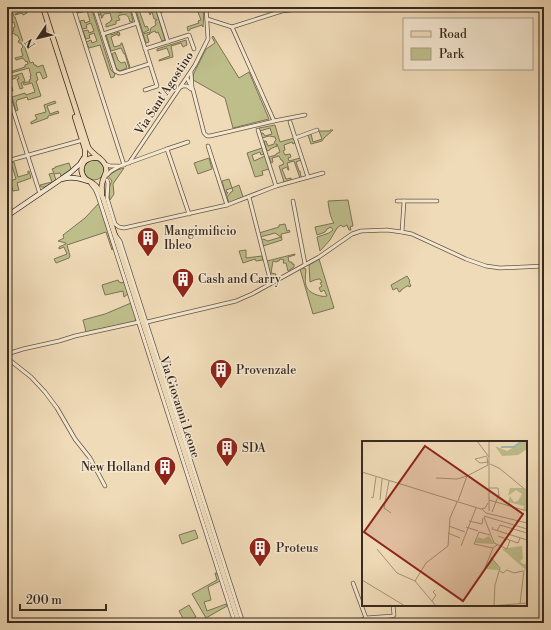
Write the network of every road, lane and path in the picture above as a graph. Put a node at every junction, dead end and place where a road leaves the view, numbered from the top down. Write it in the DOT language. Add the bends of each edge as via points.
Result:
graph roads {
  1 [pos="40,7"];
  2 [pos="43,7"];
  3 [pos="73,7"];
  4 [pos="94,7"];
  5 [pos="132,7"];
  6 [pos="157,7"];
  7 [pos="172,7"];
  8 [pos="206,7"];
  9 [pos="316,7"];
  10 [pos="282,9"];
  11 [pos="159,11"];
  12 [pos="207,19"];
  13 [pos="211,21"];
  14 [pos="137,23"];
  15 [pos="232,27"];
  16 [pos="103,34"];
  17 [pos="208,34"];
  18 [pos="168,42"];
  19 [pos="145,49"];
  20 [pos="194,49"];
  21 [pos="149,64"];
  22 [pos="191,71"];
  23 [pos="187,78"];
  24 [pos="179,89"];
  25 [pos="145,90"];
  26 [pos="193,90"];
  27 [pos="7,91"];
  28 [pos="9,102"];
  29 [pos="305,115"];
  30 [pos="274,121"];
  31 [pos="290,122"];
  32 [pos="258,130"];
  33 [pos="317,130"];
  34 [pos="295,138"];
  35 [pos="82,140"];
  36 [pos="188,142"];
  37 [pos="208,146"];
  38 [pos="167,149"];
  39 [pos="28,155"];
  40 [pos="99,158"];
  41 [pos="7,161"];
  42 [pos="83,162"];
  43 [pos="129,163"];
  44 [pos="105,164"];
  45 [pos="122,165"];
  46 [pos="323,173"];
  47 [pos="308,177"];
  48 [pos="106,178"];
  49 [pos="57,182"];
  50 [pos="89,182"];
  51 [pos="276,186"];
  52 [pos="40,194"];
  53 [pos="249,197"];
  54 [pos="103,198"];
  55 [pos="294,201"];
  56 [pos="397,201"];
  57 [pos="404,201"];
  58 [pos="436,202"];
  59 [pos="226,205"];
  60 [pos="189,214"];
  61 [pos="7,216"];
  62 [pos="113,230"];
  63 [pos="402,232"];
  64 [pos="305,264"];
  65 [pos="544,266"];
  66 [pos="271,283"];
  67 [pos="139,322"];
  68 [pos="147,322"];
  69 [pos="7,354"];
  70 [pos="7,358"];
  71 [pos="105,486"];
  72 [pos="352,583"];
  73 [pos="393,606"];
  74 [pos="366,618"];
  75 [pos="235,623"];
  76 [pos="239,623"];
  77 [pos="243,623"];
  78 [pos="355,623"];
  1 -- 35 [label="main road"];
  2 -- 40 [label="main road" via="88,147"];
  3 -- 45 [label="street"];
  4 -- 16 [label="street"];
  5 -- 14 [label="street"];
  6 -- 11 [label="street"];
  7 -- 11 [label="street"];
  8 -- 12 [label="street, Via Sant'Agostino"];
  9 -- 10 [label="street"];
  10 -- 15 [label="street"];
  11 -- 18 [label="street"];
  12 -- 13 [label="street"];
  12 -- 17 [label="street, Via Sant'Agostino"];
  13 -- 15 [label="street"];
  13 -- 17 [label="street"];
  14 -- 16 [label="street"];
  14 -- 19 [label="street"];
  15 -- 30 [label="street"];
  16 -- 21 [label="street" via="116,73"];
  17 -- 22 [label="street, Via Sant'Agostino"];
  18 -- 19 [label="street"];
  18 -- 20 [label="street" via="190,35"];
  19 -- 21 [label="street"];
  21 -- 25 [label="street" via="157,86"];
  22 -- 23 [label="street, Via Sant'Agostino"];
  22 -- 26 [label="street"];
  23 -- 24 [label="street, Via Sant'Agostino"];
  23 -- 26 [label="street"];
  24 -- 26 [label="street" via="187,86"];
  24 -- 43 [label="street, Via Sant'Agostino"];
  26 -- 30 [label="street" via="207,136"];
  27 -- 28 [label="street"];
  28 -- 39 [label="street"];
  29 -- 30 [label="street"];
  31 -- 34 [label="street"];
  32 -- 51 [label="street"];
  33 -- 34 [label="street"];
  34 -- 47 [label="street"];
  35 -- 39 [label="street"];
  35 -- 42 [label="main road" via="85,148"];
  36 -- 38 [label="street"];
  37 -- 59 [label="street"];
  38 -- 43 [label="street"];
  38 -- 60 [label="street"];
  39 -- 41 [label="street"];
  39 -- 52 [label="street"];
  40 -- 42 [label="main road"];
  40 -- 44 [label="main road"];
  42 -- 49 [label="main road"];
  42 -- 50 [label="main road" via="83,176"];
  43 -- 45 [label="street"];
  44 -- 45 [label="street"];
  44 -- 48 [label="main road"];
  45 -- 48 [label="street" via="111,171"];
  46 -- 47 [label="street"];
  47 -- 51 [label="street"];
  48 -- 50 [label="main road" via="99,182"];
  48 -- 54 [label="main road" via="101,187"];
  48 -- 60 [label="street" via="107,198 115,224 119,227"];
  49 -- 50 [label="main road" via="70,178"];
  49 -- 52 [label="main road"];
  50 -- 54 [label="main road" via="99,189"];
  50 -- 67 [label="street" via="98,196"];
  51 -- 53 [label="street"];
  52 -- 61 [label="main road"];
  53 -- 59 [label="street"];
  53 -- 66 [label="street"];
  54 -- 62 [label="main road, Via Giovanni Leone"];
  55 -- 64 [label="street"];
  56 -- 57 [label="street"];
  57 -- 58 [label="street"];
  57 -- 63 [label="street"];
  59 -- 60 [label="street"];
  62 -- 68 [label="street" via="120,241"];
  62 -- 76 [label="main road, Via Giovanni Leone"];
  63 -- 64 [label="street" via="357,232"];
  63 -- 65 [label="street" via="486,266"];
  64 -- 66 [label="street"];
  66 -- 68 [label="street" via="236,301"];
  67 -- 69 [label="street"];
  67 -- 75 [label="street"];
  68 -- 77 [label="street"];
  70 -- 71 [label="street" via="45,392 90,458"];
  72 -- 74 [label="street"];
  73 -- 74 [label="street" via="393,616"];
  74 -- 78 [label="street"];
}
